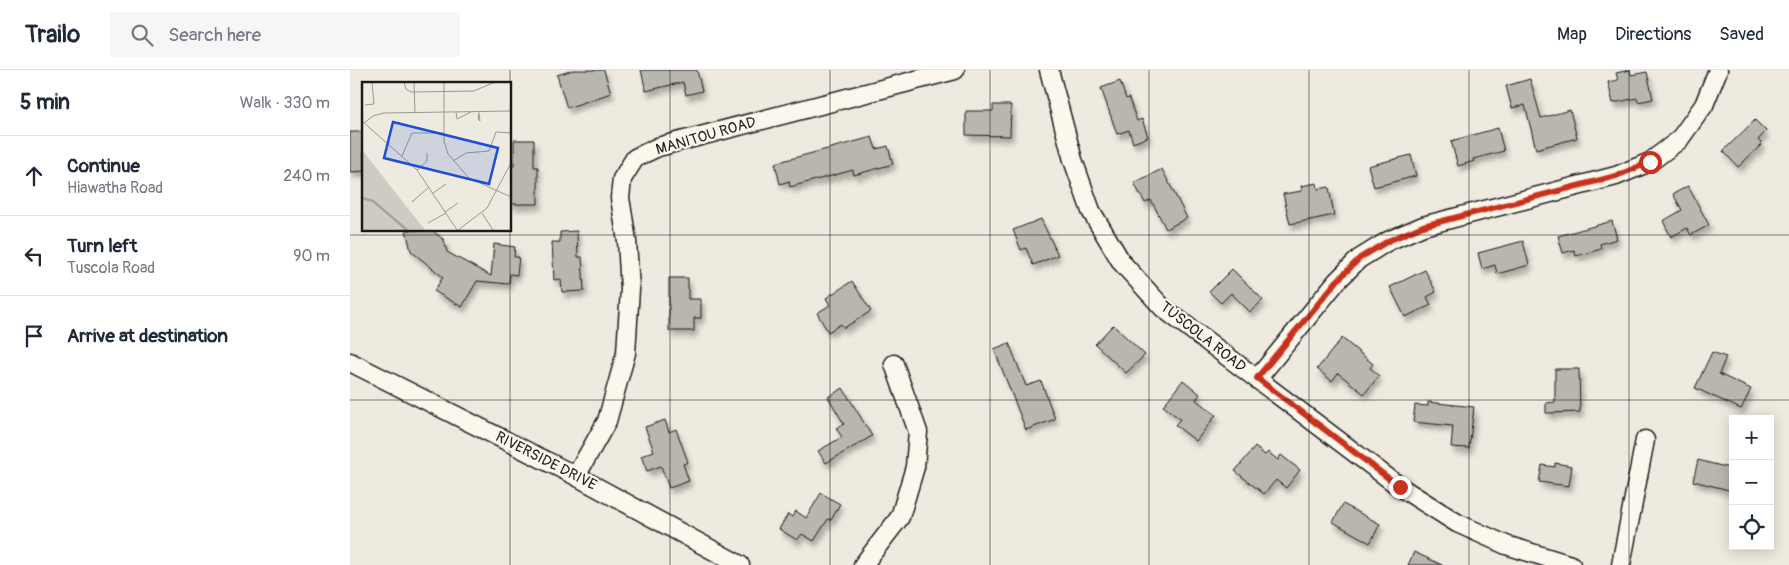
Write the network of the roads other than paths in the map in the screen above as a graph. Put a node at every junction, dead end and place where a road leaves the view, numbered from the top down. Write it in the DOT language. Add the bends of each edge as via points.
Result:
graph roads {
  1 [pos="955,70"];
  2 [pos="1049,70"];
  3 [pos="1718,70"];
  4 [pos="350,362"];
  5 [pos="894,364"];
  6 [pos="1257,378"];
  7 [pos="1645,440"];
  8 [pos="576,476"];
  9 [pos="740,565"];
  10 [pos="863,565"];
  11 [pos="1571,565"];
  12 [pos="1621,565"];
  1 -- 8 [label="street, MANITOU ROAD" via="658,147 635,158 622,179 620,198 630,289 626,354 607,421"];
  2 -- 6 [label="street, TUSCOLA ROAD" via="1073,160 1091,211 1122,263 1163,308"];
  3 -- 6 [label="street" via="1704,105 1679,140 1650,162 1616,176 1423,226 1360,258"];
  4 -- 8 [label="street, RIVERSIDE DRIVE"];
  5 -- 10 [label="street" via="918,432 916,467 900,517"];
  6 -- 11 [label="street, TUSCOLA ROAD" via="1400,487 1457,522 1506,545"];
  7 -- 12 [label="street"];
  8 -- 9 [label="street, RIVERSIDE DRIVE"];
}
